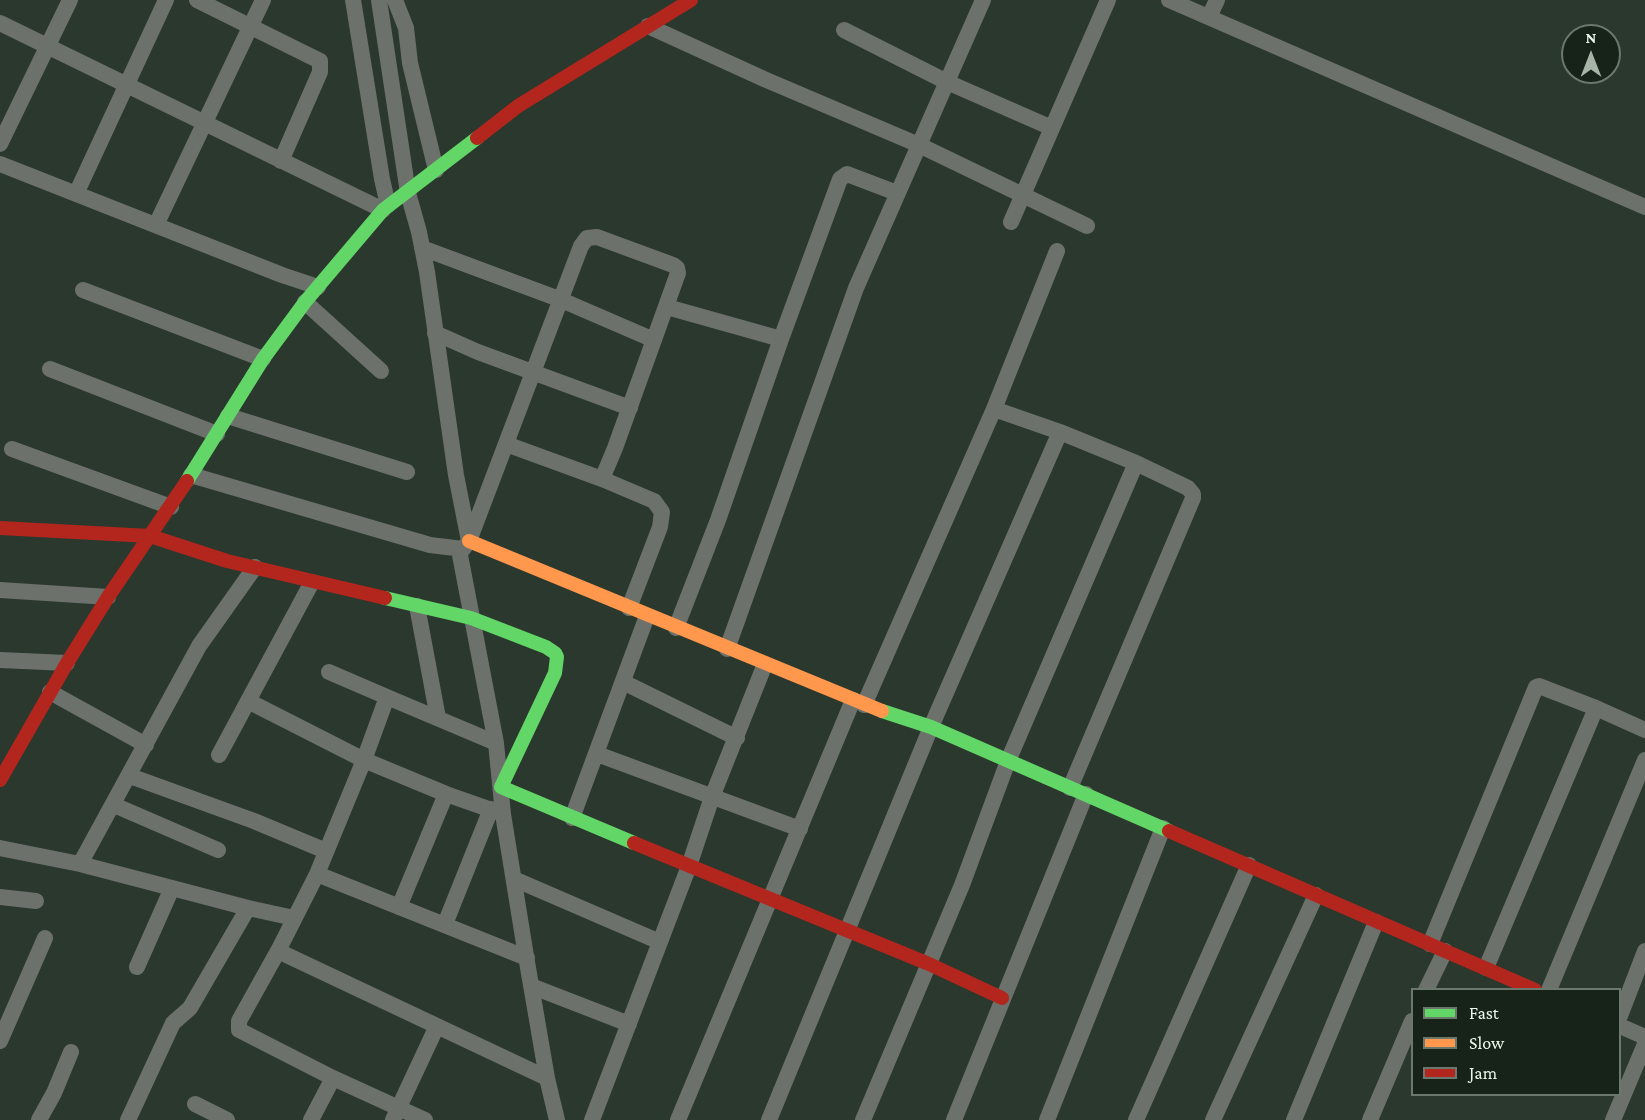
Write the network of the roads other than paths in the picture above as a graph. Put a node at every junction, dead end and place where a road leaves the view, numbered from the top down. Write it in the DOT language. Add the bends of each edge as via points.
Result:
graph roads {
  1 [pos="70,0"];
  2 [pos="166,0"];
  3 [pos="197,0"];
  4 [pos="263,0"];
  5 [pos="352,0"];
  6 [pos="379,0"];
  7 [pos="395,0"];
  8 [pos="691,0"];
  9 [pos="983,0"];
  10 [pos="1108,0"];
  11 [pos="1169,0"];
  12 [pos="1217,0"];
  13 [pos="1209,17"];
  14 [pos="0,24"];
  15 [pos="648,26"];
  16 [pos="250,27"];
  17 [pos="844,30"];
  18 [pos="47,47"];
  19 [pos="946,82"];
  20 [pos="126,86"];
  21 [pos="205,124"];
  22 [pos="1052,128"];
  23 [pos="0,144"];
  24 [pos="919,145"];
  25 [pos="281,161"];
  26 [pos="0,164"];
  27 [pos="436,170"];
  28 [pos="897,193"];
  29 [pos="76,194"];
  30 [pos="1022,195"];
  31 [pos="395,201"];
  32 [pos="1645,207"];
  33 [pos="1011,222"];
  34 [pos="156,225"];
  35 [pos="1087,226"];
  36 [pos="422,248"];
  37 [pos="1057,251"];
  38 [pos="318,287"];
  39 [pos="83,290"];
  40 [pos="559,299"];
  41 [pos="305,302"];
  42 [pos="667,308"];
  43 [pos="435,333"];
  44 [pos="781,339"];
  45 [pos="654,340"];
  46 [pos="263,359"];
  47 [pos="50,369"];
  48 [pos="381,371"];
  49 [pos="534,371"];
  50 [pos="630,408"];
  51 [pos="994,409"];
  52 [pos="228,416"];
  53 [pos="1060,432"];
  54 [pos="217,434"];
  55 [pos="506,444"];
  56 [pos="12,449"];
  57 [pos="1136,463"];
  58 [pos="407,472"];
  59 [pos="191,475"];
  60 [pos="602,479"];
  61 [pos="171,507"];
  62 [pos="0,528"];
  63 [pos="150,536"];
  64 [pos="464,545"];
  65 [pos="255,567"];
  66 [pos="312,582"];
  67 [pos="0,590"];
  68 [pos="108,597"];
  69 [pos="417,606"];
  70 [pos="629,608"];
  71 [pos="647,616"];
  72 [pos="471,618"];
  73 [pos="676,627"];
  74 [pos="727,648"];
  75 [pos="0,660"];
  76 [pos="66,663"];
  77 [pos="765,664"];
  78 [pos="329,672"];
  79 [pos="623,682"];
  80 [pos="50,692"];
  81 [pos="387,697"];
  82 [pos="248,701"];
  83 [pos="859,702"];
  84 [pos="1596,708"];
  85 [pos="438,718"];
  86 [pos="931,727"];
  87 [pos="1645,730"];
  88 [pos="737,738"];
  89 [pos="496,743"];
  90 [pos="146,745"];
  91 [pos="597,754"];
  92 [pos="219,755"];
  93 [pos="364,760"];
  94 [pos="1645,760"];
  95 [pos="1008,761"];
  96 [pos="130,776"];
  97 [pos="0,780"];
  98 [pos="501,787"];
  99 [pos="1070,788"];
  100 [pos="446,794"];
  101 [pos="1086,794"];
  102 [pos="712,796"];
  103 [pos="114,805"];
  104 [pos="497,812"];
  105 [pos="572,818"];
  106 [pos="1163,828"];
  107 [pos="800,829"];
  108 [pos="0,848"];
  109 [pos="218,850"];
  110 [pos="326,851"];
  111 [pos="80,864"];
  112 [pos="1249,865"];
  113 [pos="689,866"];
  114 [pos="317,874"];
  115 [pos="514,879"];
  116 [pos="172,888"];
  117 [pos="1316,895"];
  118 [pos="0,897"];
  119 [pos="770,900"];
  120 [pos="36,901"];
  121 [pos="399,907"];
  122 [pos="248,908"];
  123 [pos="294,918"];
  124 [pos="1376,922"];
  125 [pos="445,924"];
  126 [pos="847,931"];
  127 [pos="45,938"];
  128 [pos="660,942"];
  129 [pos="1437,947"];
  130 [pos="278,951"];
  131 [pos="1645,951"];
  132 [pos="527,958"];
  133 [pos="929,964"];
  134 [pos="137,967"];
  135 [pos="1486,968"];
  136 [pos="531,986"];
  137 [pos="1427,988"];
  138 [pos="1531,988"];
  139 [pos="1550,988"];
  140 [pos="1002,998"];
  141 [pos="1621,1013"];
  142 [pos="629,1024"];
  143 [pos="437,1026"];
  144 [pos="1411,1026"];
  145 [pos="1621,1026"];
  146 [pos="1645,1037"];
  147 [pos="0,1041"];
  148 [pos="1645,1044"];
  149 [pos="71,1052"];
  150 [pos="333,1078"];
  151 [pos="547,1078"];
  152 [pos="195,1104"];
  153 [pos="396,1114"];
  154 [pos="39,1120"];
  155 [pos="128,1120"];
  156 [pos="227,1120"];
  157 [pos="311,1120"];
  158 [pos="425,1120"];
  159 [pos="557,1120"];
  160 [pos="592,1120"];
  161 [pos="678,1120"];
  162 [pos="769,1120"];
  163 [pos="863,1120"];
  164 [pos="954,1120"];
  165 [pos="1047,1120"];
  166 [pos="1136,1120"];
  167 [pos="1213,1120"];
  168 [pos="1294,1120"];
  169 [pos="1370,1120"];
  170 [pos="1613,1120"];
  1 -- 18 [label="street"];
  2 -- 20 [label="street"];
  3 -- 16 [label="street"];
  4 -- 16 [label="street"];
  5 -- 31 [label="street"];
  6 -- 31 [label="street"];
  7 -- 27 [label="street" via="405,28"];
  8 -- 15 [label="street"];
  9 -- 19 [label="street"];
  10 -- 22 [label="street"];
  11 -- 13 [label="street"];
  12 -- 13 [label="street"];
  13 -- 32 [label="street"];
  14 -- 18 [label="street"];
  15 -- 24 [label="street"];
  15 -- 27 [label="street" via="518,106"];
  16 -- 21 [label="street"];
  16 -- 25 [label="street" via="315,57 321,64"];
  17 -- 19 [label="street"];
  18 -- 20 [label="street"];
  18 -- 23 [label="street"];
  19 -- 22 [label="street"];
  19 -- 24 [label="street"];
  20 -- 21 [label="street"];
  20 -- 29 [label="street"];
  21 -- 25 [label="street"];
  21 -- 34 [label="street"];
  22 -- 30 [label="street"];
  24 -- 28 [label="street"];
  24 -- 30 [label="street"];
  25 -- 31 [label="street"];
  26 -- 29 [label="street"];
  27 -- 31 [label="street"];
  28 -- 44 [label="street" via="851,175 842,177"];
  28 -- 74 [label="street" via="856,288"];
  29 -- 34 [label="street"];
  30 -- 33 [label="street"];
  30 -- 35 [label="street"];
  31 -- 36 [label="street"];
  31 -- 38 [label="street"];
  34 -- 38 [label="street"];
  36 -- 40 [label="street"];
  36 -- 43 [label="street"];
  37 -- 51 [label="street"];
  38 -- 41 [label="street"];
  39 -- 46 [label="street"];
  40 -- 42 [label="street" via="581,246 592,237 677,268"];
  40 -- 45 [label="street"];
  40 -- 49 [label="street"];
  41 -- 46 [label="street"];
  41 -- 48 [label="street"];
  42 -- 44 [label="street"];
  42 -- 45 [label="street"];
  43 -- 49 [label="street"];
  43 -- 64 [label="street"];
  44 -- 73 [label="street"];
  45 -- 50 [label="street"];
  46 -- 52 [label="street"];
  47 -- 54 [label="street"];
  49 -- 50 [label="street"];
  49 -- 55 [label="street"];
  50 -- 60 [label="street"];
  51 -- 53 [label="street"];
  51 -- 83 [label="street"];
  52 -- 54 [label="street"];
  52 -- 58 [label="street"];
  53 -- 57 [label="street"];
  53 -- 86 [label="street"];
  54 -- 59 [label="street"];
  55 -- 60 [label="street"];
  55 -- 64 [label="street"];
  56 -- 61 [label="street"];
  57 -- 95 [label="street"];
  57 -- 99 [label="street" via="1188,488 1193,498"];
  59 -- 61 [label="street"];
  59 -- 64 [label="street" via="430,545"];
  60 -- 70 [label="street" via="654,501 662,512"];
  61 -- 63 [label="street"];
  62 -- 63 [label="street"];
  63 -- 65 [label="street"];
  63 -- 68 [label="street"];
  64 -- 70 [label="street"];
  64 -- 72 [label="street"];
  65 -- 66 [label="street"];
  65 -- 90 [label="street" via="200,646"];
  66 -- 69 [label="street"];
  66 -- 82 [label="street"];
  67 -- 68 [label="street"];
  68 -- 76 [label="street"];
  69 -- 72 [label="street"];
  69 -- 85 [label="street"];
  70 -- 71 [label="street"];
  71 -- 73 [label="street"];
  71 -- 79 [label="street"];
  72 -- 89 [label="street"];
  72 -- 98 [label="street" via="546,647 557,657 555,673"];
  73 -- 74 [label="street"];
  74 -- 77 [label="street"];
  75 -- 76 [label="street"];
  76 -- 80 [label="street"];
  77 -- 83 [label="street"];
  77 -- 88 [label="street"];
  78 -- 81 [label="street"];
  79 -- 88 [label="street"];
  79 -- 91 [label="street"];
  80 -- 90 [label="street"];
  80 -- 97 [label="street"];
  81 -- 85 [label="street"];
  81 -- 93 [label="street"];
  82 -- 92 [label="street"];
  82 -- 93 [label="street"];
  83 -- 86 [label="street"];
  83 -- 107 [label="street"];
  84 -- 87 [label="street"];
  84 -- 129 [label="street" via="1539,686 1534,689"];
  84 -- 135 [label="street"];
  85 -- 89 [label="street"];
  86 -- 95 [label="street"];
  86 -- 126 [label="street"];
  88 -- 102 [label="street"];
  89 -- 98 [label="street"];
  90 -- 96 [label="street"];
  91 -- 102 [label="street"];
  91 -- 105 [label="street"];
  93 -- 100 [label="street"];
  93 -- 110 [label="street"];
  94 -- 139 [label="street"];
  95 -- 99 [label="street"];
  95 -- 133 [label="street"];
  96 -- 103 [label="street"];
  96 -- 110 [label="street" via="254,820"];
  98 -- 104 [label="street"];
  98 -- 105 [label="street"];
  99 -- 101 [label="street"];
  100 -- 104 [label="street"];
  100 -- 121 [label="street"];
  101 -- 106 [label="street"];
  101 -- 140 [label="street"];
  102 -- 107 [label="street"];
  102 -- 113 [label="street"];
  103 -- 109 [label="street"];
  103 -- 111 [label="street"];
  104 -- 115 [label="street"];
  104 -- 125 [label="street"];
  105 -- 113 [label="street"];
  106 -- 112 [label="street"];
  106 -- 165 [label="street"];
  107 -- 119 [label="street"];
  108 -- 111 [label="street"];
  110 -- 114 [label="street"];
  111 -- 116 [label="street"];
  112 -- 117 [label="street"];
  112 -- 166 [label="street"];
  113 -- 119 [label="street"];
  113 -- 128 [label="street"];
  114 -- 121 [label="street"];
  114 -- 123 [label="street"];
  115 -- 128 [label="street"];
  115 -- 132 [label="street"];
  116 -- 122 [label="street"];
  116 -- 134 [label="street"];
  117 -- 124 [label="street"];
  117 -- 167 [label="street"];
  118 -- 120 [label="street"];
  119 -- 126 [label="street"];
  119 -- 161 [label="street"];
  121 -- 125 [label="street"];
  122 -- 123 [label="street"];
  122 -- 155 [label="street" via="190,1008 173,1023"];
  123 -- 130 [label="street"];
  124 -- 129 [label="street"];
  124 -- 168 [label="street"];
  125 -- 132 [label="street"];
  126 -- 133 [label="street"];
  126 -- 162 [label="street"];
  127 -- 147 [label="street"];
  128 -- 142 [label="street"];
  129 -- 135 [label="street"];
  129 -- 137 [label="street"];
  130 -- 143 [label="street"];
  130 -- 150 [label="street" via="239,1021 239,1030"];
  131 -- 141 [label="street"];
  132 -- 136 [label="street"];
  133 -- 140 [label="street"];
  133 -- 163 [label="street"];
  135 -- 138 [label="street"];
  136 -- 142 [label="street"];
  136 -- 151 [label="street"];
  140 -- 164 [label="street"];
  142 -- 160 [label="street"];
  143 -- 151 [label="street"];
  143 -- 153 [label="street"];
  144 -- 169 [label="street"];
  145 -- 146 [label="street"];
  148 -- 170 [label="street"];
  149 -- 154 [label="street"];
  150 -- 153 [label="street"];
  150 -- 157 [label="street"];
  151 -- 159 [label="street"];
  152 -- 156 [label="street"];
  153 -- 158 [label="street"];
}
